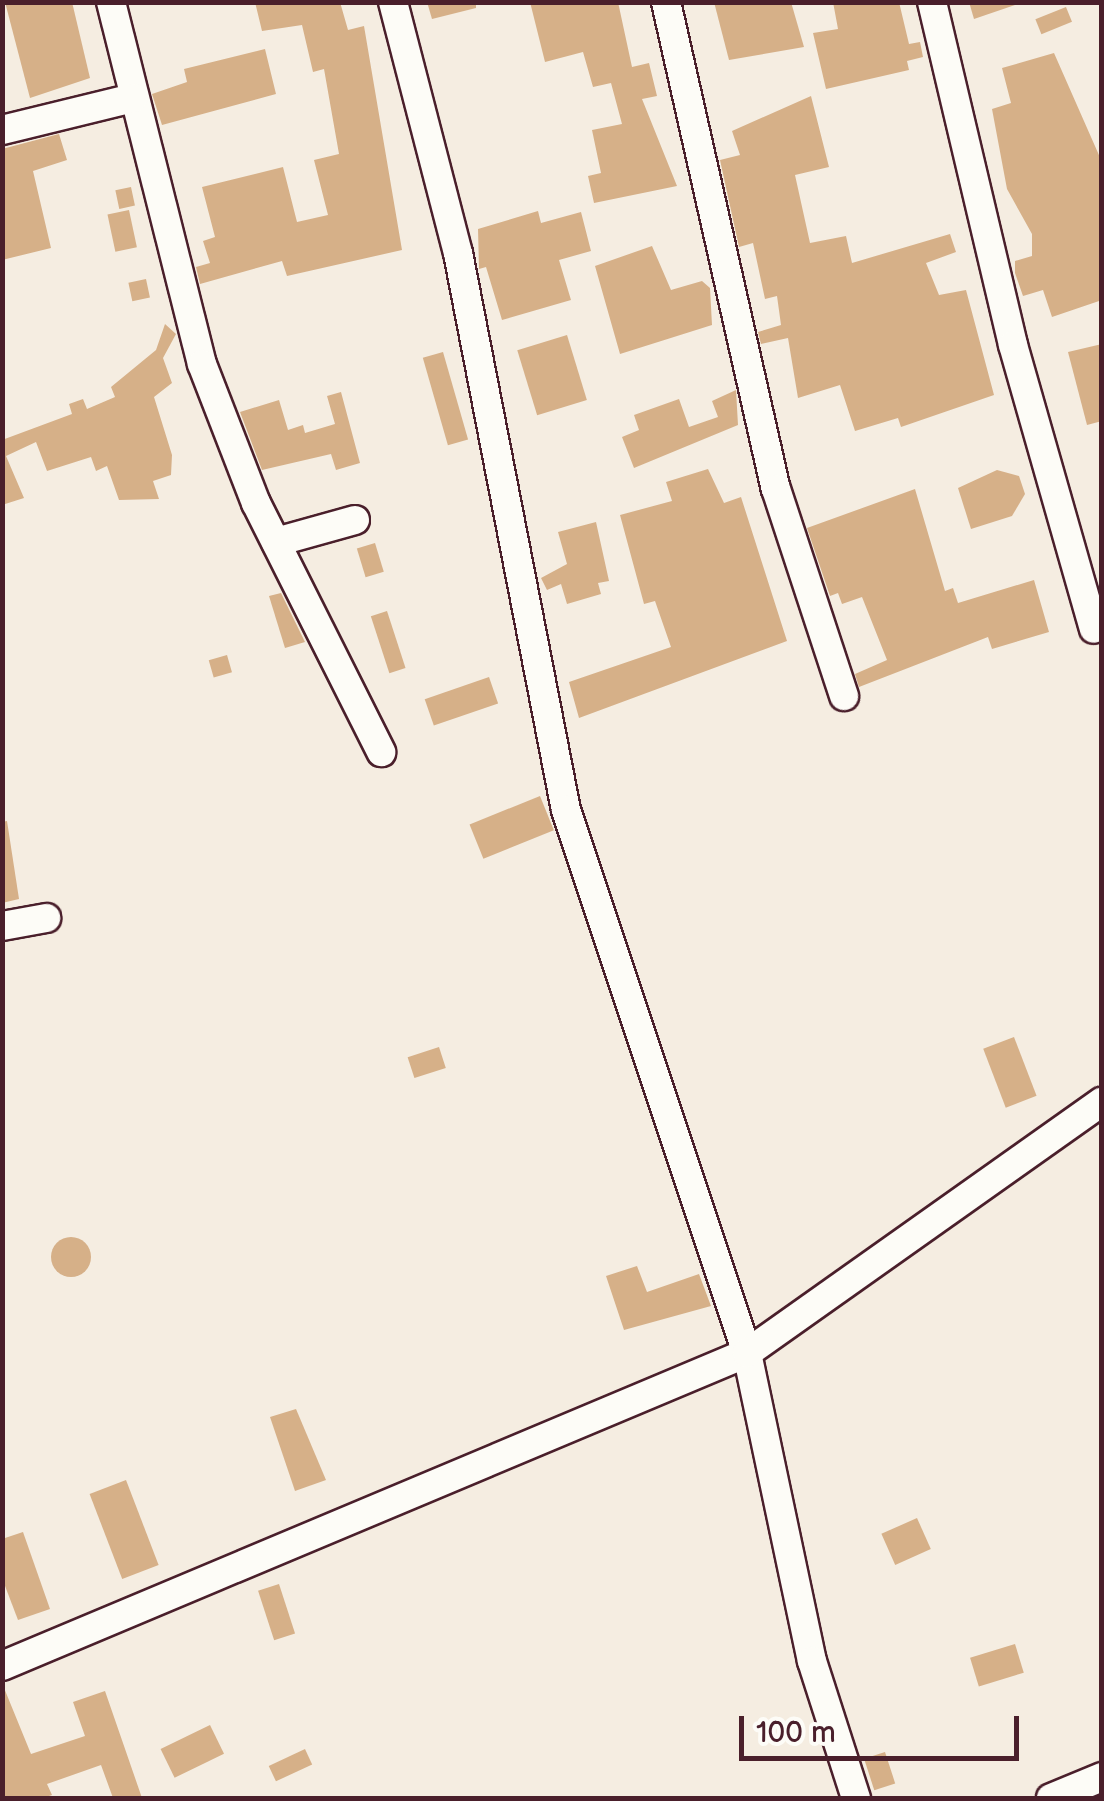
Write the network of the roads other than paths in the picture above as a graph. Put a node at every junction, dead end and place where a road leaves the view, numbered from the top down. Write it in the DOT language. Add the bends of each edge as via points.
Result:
graph roads {
  1 [pos="112,2"];
  2 [pos="393,2"];
  3 [pos="666,2"];
  4 [pos="932,2"];
  5 [pos="133,98"];
  6 [pos="2,130"];
  7 [pos="355,520"];
  8 [pos="276,542"];
  9 [pos="1094,629"];
  10 [pos="844,696"];
  11 [pos="382,752"];
  12 [pos="46,918"];
  13 [pos="2,926"];
  14 [pos="1102,1102"];
  15 [pos="748,1353"];
  16 [pos="2,1666"];
  17 [pos="1102,1777"];
  18 [pos="856,1798"];
  19 [pos="1051,1798"];
  1 -- 5 [label="street"];
  2 -- 15 [label="street" via="458,253 566,810"];
  3 -- 10 [label="street" via="776,488"];
  4 -- 9 [label="street" via="1013,345"];
  5 -- 6 [label="street"];
  5 -- 8 [label="street" via="202,364"];
  7 -- 8 [label="street"];
  8 -- 11 [label="street"];
  12 -- 13 [label="street"];
  14 -- 15 [label="street"];
  15 -- 16 [label="street"];
  15 -- 18 [label="street" via="812,1661"];
  17 -- 19 [label="street"];
}
